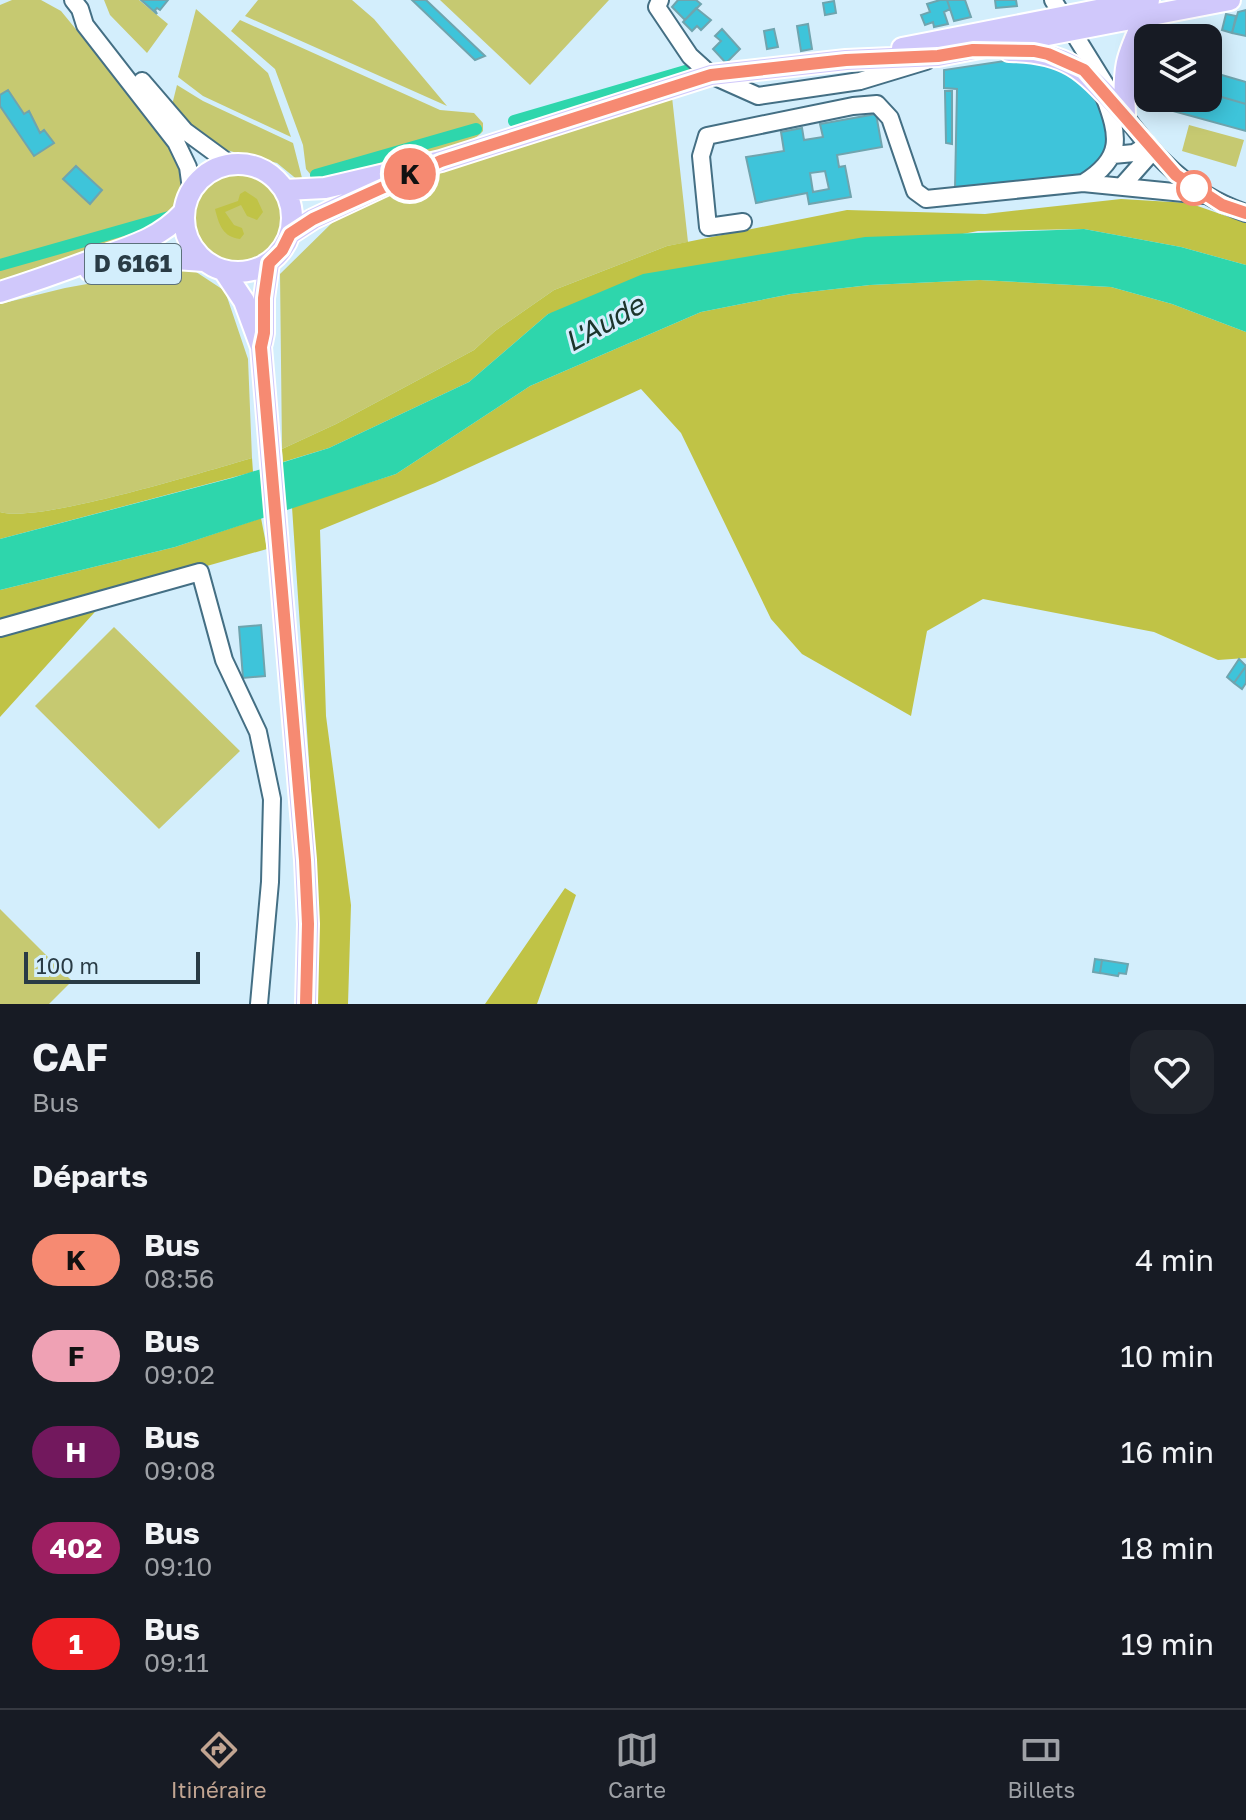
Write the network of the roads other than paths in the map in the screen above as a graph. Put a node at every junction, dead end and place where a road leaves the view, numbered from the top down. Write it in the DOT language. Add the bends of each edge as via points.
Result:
graph roads {
  1 [pos="660,0"];
  2 [pos="1230,0"];
  3 [pos="78,7"];
  4 [pos="1149,11"];
  5 [pos="1063,16"];
  6 [pos="973,50"];
  7 [pos="938,56"];
  8 [pos="846,60"];
  9 [pos="711,75"];
  10 [pos="1102,90"];
  11 [pos="1125,115"];
  12 [pos="1150,148"];
  13 [pos="1113,155"];
  14 [pos="441,161"];
  15 [pos="230,164"];
  16 [pos="1083,183"];
  17 [pos="1122,186"];
  18 [pos="191,189"];
  19 [pos="285,190"];
  20 [pos="1204,195"];
  21 [pos="183,213"];
  22 [pos="1246,213"];
  23 [pos="743,222"];
  24 [pos="290,234"];
  25 [pos="204,261"];
  26 [pos="269,263"];
  27 [pos="224,271"];
  28 [pos="62,273"];
  29 [pos="0,292"];
  30 [pos="261,347"];
  31 [pos="0,628"];
  32 [pos="259,1004"];
  33 [pos="306,1004"];
  1 -- 9 [label="street" via="657,7 690,56"];
  2 -- 4 [label="main road"];
  3 -- 15 [label="street" via="98,24 185,131"];
  3 -- 18 [label="street" via="85,25 176,142"];
  4 -- 5 [label="main road"];
  4 -- 11 [label="main road" via="1123,73"];
  5 -- 6 [label="main road"];
  5 -- 8 [label="main road"];
  5 -- 11 [label="street"];
  6 -- 7 [label="main road"];
  6 -- 10 [label="main road" via="1048,54 1084,70"];
  7 -- 8 [label="main road"];
  7 -- 9 [label="street" via="860,81 758,96"];
  8 -- 9 [label="main road"];
  9 -- 14 [label="main road"];
  10 -- 11 [label="main road"];
  10 -- 13 [label="street" via="1116,129"];
  11 -- 12 [label="street"];
  12 -- 13 [label="street"];
  12 -- 17 [label="street"];
  12 -- 20 [label="street"];
  13 -- 16 [label="street"];
  14 -- 19 [label="main road" via="325,188"];
  14 -- 24 [label="main road"];
  15 -- 18 [label="main road" via="208,171"];
  15 -- 19 [label="main road" via="262,169"];
  16 -- 17 [label="street"];
  16 -- 23 [label="street" via="926,199 915,191 890,118 877,104 853,106 707,136 701,156 708,227"];
  17 -- 20 [label="street"];
  18 -- 21 [label="main road"];
  19 -- 24 [label="main road" via="292,211"];
  20 -- 22 [label="street"];
  21 -- 25 [label="main road" via="187,239"];
  21 -- 28 [label="main road, D 6161" via="154,238"];
  24 -- 26 [label="main road"];
  25 -- 27 [label="main road"];
  25 -- 28 [label="main road, D 6161" via="161,258"];
  26 -- 27 [label="main road" via="247,272"];
  26 -- 30 [label="main road"];
  27 -- 30 [label="main road" via="244,301"];
  28 -- 29 [label="main road, D 6161"];
  30 -- 33 [label="main road" via="308,924"];
  31 -- 32 [label="street" via="200,572 224,660 258,732 272,799"];
}
